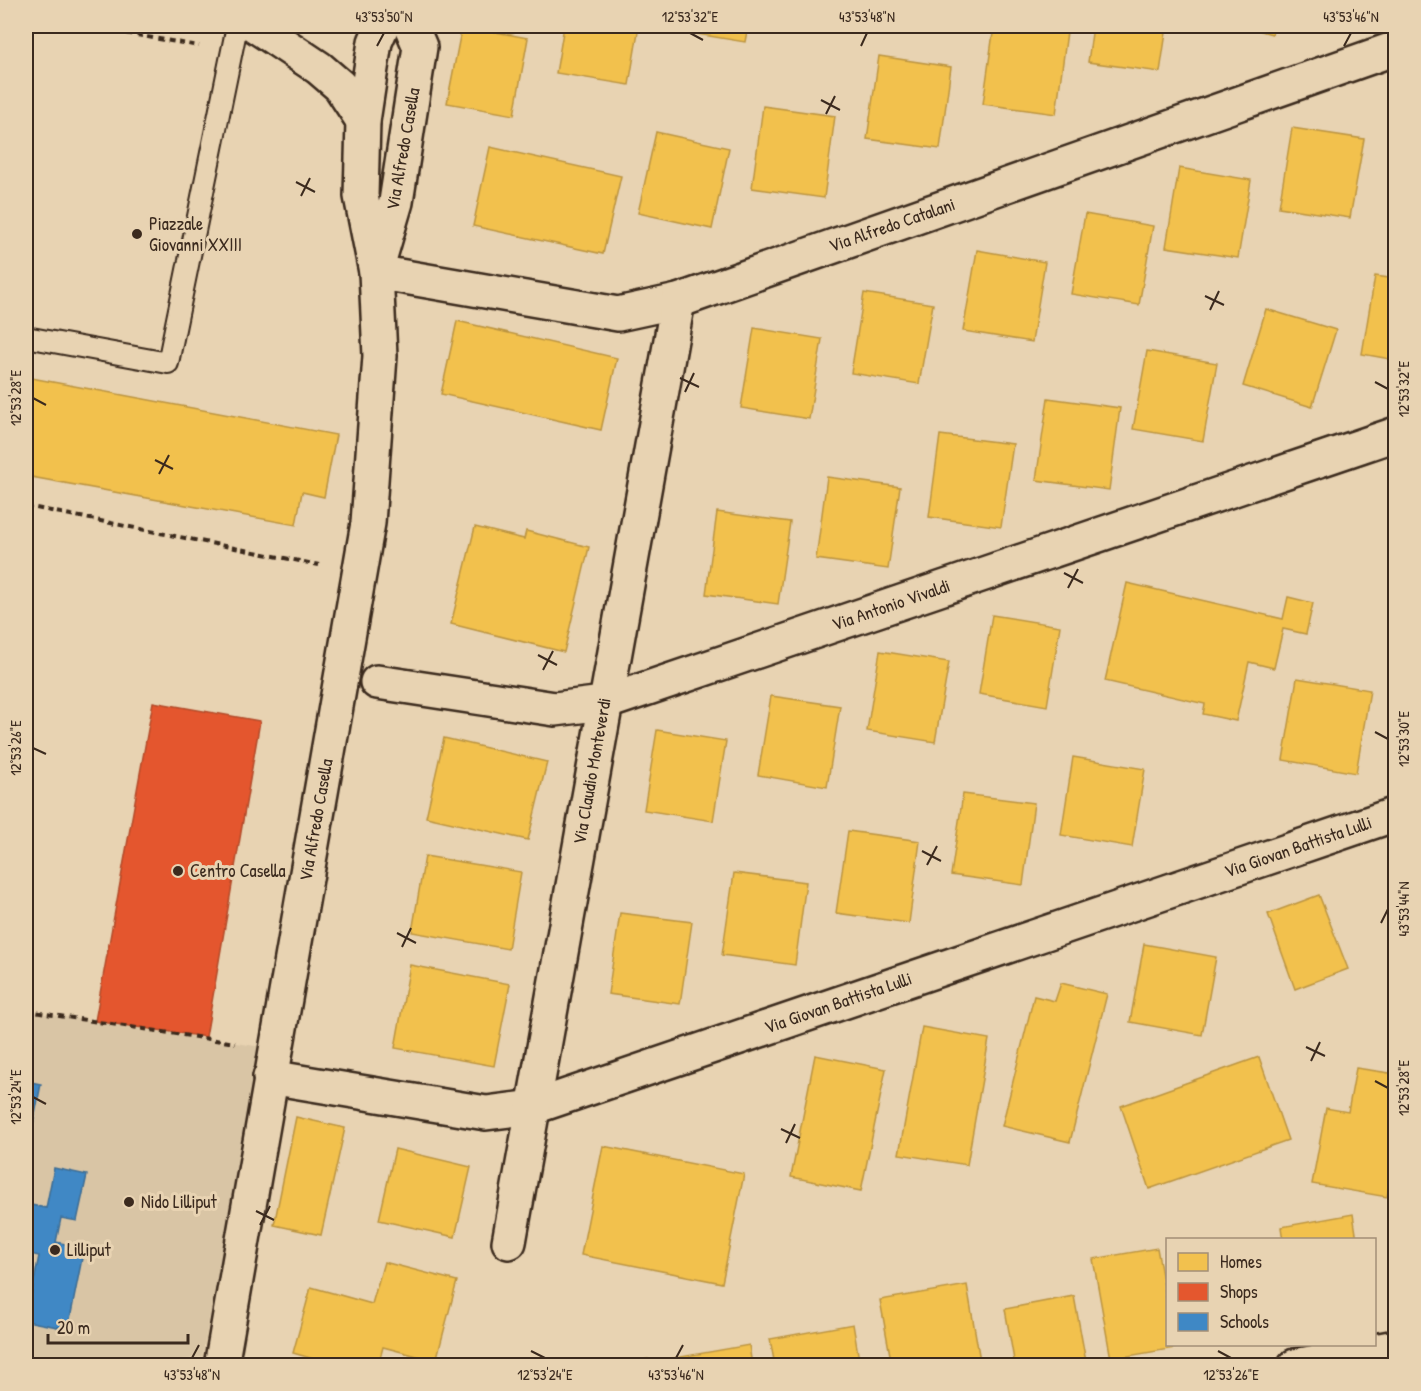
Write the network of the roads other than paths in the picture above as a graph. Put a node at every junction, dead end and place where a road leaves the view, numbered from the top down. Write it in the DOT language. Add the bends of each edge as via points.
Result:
graph roads {
  1 [pos="237,26"];
  2 [pos="256,26"];
  3 [pos="382,26"];
  4 [pos="411,26"];
  5 [pos="1395,48"];
  6 [pos="363,121"];
  7 [pos="376,272"];
  8 [pos="678,301"];
  9 [pos="26,337"];
  10 [pos="1395,434"];
  11 [pos="377,682"];
  12 [pos="604,703"];
  13 [pos="1395,814"];
  14 [pos="270,1077"];
  15 [pos="534,1107"];
  16 [pos="509,1242"];
  17 [pos="1395,1347"];
  18 [pos="221,1365"];
  19 [pos="1295,1365"];
  1 -- 9 [label="lane" via="168,363"];
  2 -- 6 [label="street" via="340,86"];
  3 -- 6 [label="street, Via Alfredo Casella" via="375,42"];
  4 -- 7 [label="street, Via Alfredo Casella" via="420,47 396,202"];
  5 -- 8 [label="street, Via Alfredo Catalani"];
  6 -- 7 [label="street, Via Alfredo Casella" via="361,196"];
  7 -- 8 [label="street, Via Alfredo Catalani" via="618,314"];
  7 -- 14 [label="street, Via Alfredo Casella" via="380,356 368,523"];
  8 -- 12 [label="street, Via Claudio Monteverdi"];
  10 -- 12 [label="street, Via Antonio Vivaldi"];
  11 -- 12 [label="street, Via Antonio Vivaldi" via="555,709"];
  12 -- 15 [label="street, Via Claudio Monteverdi"];
  13 -- 15 [label="street, Via Giovan Battista Lulli"];
  14 -- 15 [label="street, Via Giovan Battista Lulli" via="486,1113"];
  14 -- 18 [label="street, Via Alfredo Casella"];
  15 -- 16 [label="street, Via Claudio Monteverdi"];
  17 -- 19 [label="street"];
}
